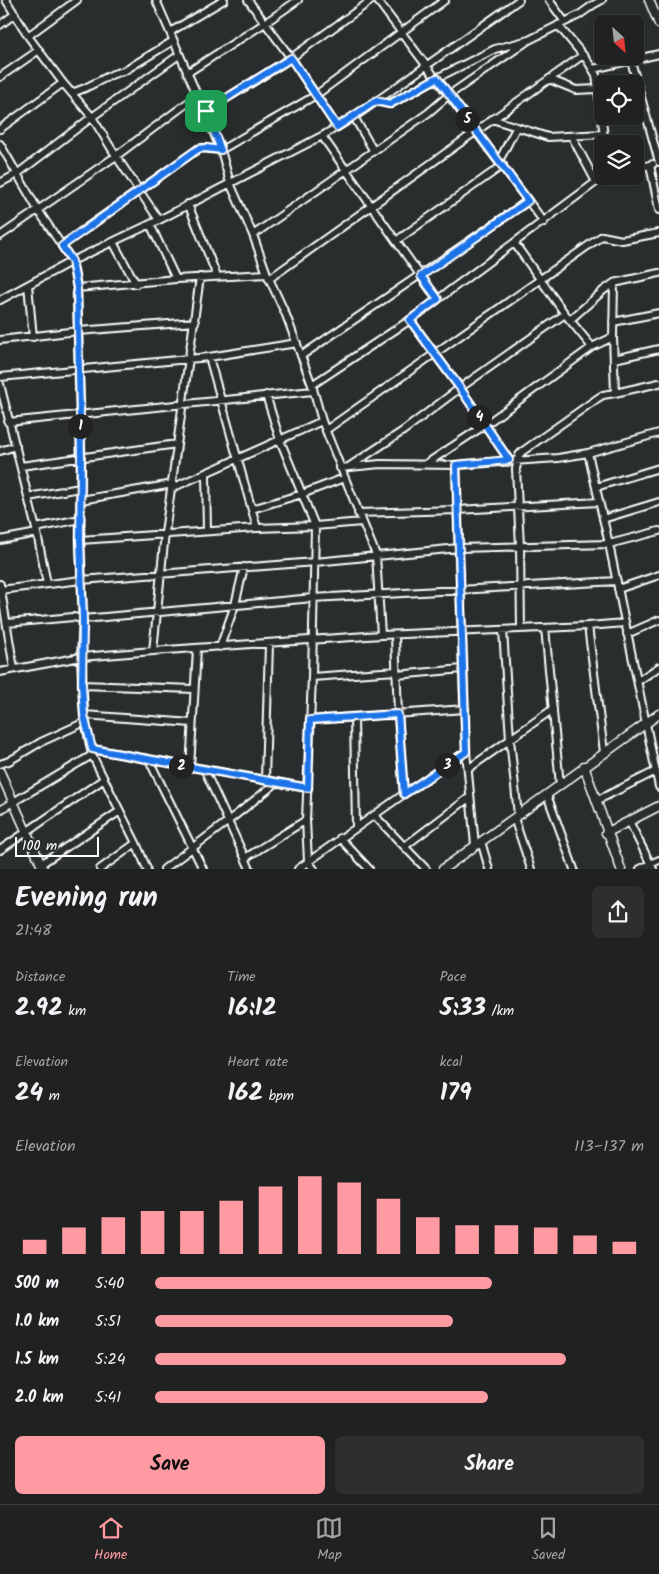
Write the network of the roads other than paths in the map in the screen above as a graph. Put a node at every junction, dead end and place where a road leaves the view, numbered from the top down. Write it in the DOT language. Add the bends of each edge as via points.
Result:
graph roads {
  1 [pos="6,0"];
  2 [pos="77,0"];
  3 [pos="156,0"];
  4 [pos="224,0"];
  5 [pos="248,0"];
  6 [pos="298,0"];
  7 [pos="372,0"];
  8 [pos="377,0"];
  9 [pos="446,0"];
  10 [pos="519,0"];
  11 [pos="549,0"];
  12 [pos="602,0"];
  13 [pos="649,0"];
  14 [pos="15,14"];
  15 [pos="658,19"];
  16 [pos="565,22"];
  17 [pos="265,23"];
  18 [pos="0,25"];
  19 [pos="558,25"];
  20 [pos="170,32"];
  21 [pos="400,32"];
  22 [pos="28,36"];
  23 [pos="529,40"];
  24 [pos="174,41"];
  25 [pos="39,50"];
  26 [pos="659,54"];
  27 [pos="179,55"];
  28 [pos="583,55"];
  29 [pos="291,58"];
  30 [pos="644,58"];
  31 [pos="612,65"];
  32 [pos="633,65"];
  33 [pos="427,66"];
  34 [pos="593,69"];
  35 [pos="187,73"];
  36 [pos="594,75"];
  37 [pos="0,77"];
  38 [pos="437,78"];
  39 [pos="549,79"];
  40 [pos="63,82"];
  41 [pos="594,89"];
  42 [pos="72,93"];
  43 [pos="198,95"];
  44 [pos="316,95"];
  45 [pos="449,95"];
  46 [pos="376,101"];
  47 [pos="206,111"];
  48 [pos="92,117"];
  49 [pos="354,117"];
  50 [pos="492,119"];
  51 [pos="603,125"];
  52 [pos="337,127"];
  53 [pos="516,128"];
  54 [pos="0,129"];
  55 [pos="476,130"];
  56 [pos="604,134"];
  57 [pos="322,136"];
  58 [pos="572,137"];
  59 [pos="0,144"];
  60 [pos="221,150"];
  61 [pos="374,150"];
  62 [pos="116,156"];
  63 [pos="659,162"];
  64 [pos="501,163"];
  65 [pos="650,165"];
  66 [pos="644,167"];
  67 [pos="345,171"];
  68 [pos="17,174"];
  69 [pos="594,178"];
  70 [pos="0,183"];
  71 [pos="230,183"];
  72 [pos="594,184"];
  73 [pos="140,191"];
  74 [pos="528,201"];
  75 [pos="188,204"];
  76 [pos="371,206"];
  77 [pos="38,210"];
  78 [pos="659,210"];
  79 [pos="159,220"];
  80 [pos="544,222"];
  81 [pos="150,224"];
  82 [pos="659,233"];
  83 [pos="253,235"];
  84 [pos="0,236"];
  85 [pos="396,241"];
  86 [pos="113,242"];
  87 [pos="515,244"];
  88 [pos="62,246"];
  89 [pos="72,261"];
  90 [pos="659,274"];
  91 [pos="217,276"];
  92 [pos="268,276"];
  93 [pos="421,276"];
  94 [pos="200,277"];
  95 [pos="176,279"];
  96 [pos="541,279"];
  97 [pos="614,283"];
  98 [pos="136,284"];
  99 [pos="28,286"];
  100 [pos="77,288"];
  101 [pos="438,299"];
  102 [pos="0,300"];
  103 [pos="659,313"];
  104 [pos="568,317"];
  105 [pos="410,320"];
  106 [pos="195,322"];
  107 [pos="614,322"];
  108 [pos="78,331"];
  109 [pos="33,337"];
  110 [pos="613,337"];
  111 [pos="0,340"];
  112 [pos="297,343"];
  113 [pos="592,347"];
  114 [pos="659,349"];
  115 [pos="434,355"];
  116 [pos="301,356"];
  117 [pos="209,357"];
  118 [pos="614,358"];
  119 [pos="190,359"];
  120 [pos="78,371"];
  121 [pos="0,377"];
  122 [pos="659,383"];
  123 [pos="0,384"];
  124 [pos="313,388"];
  125 [pos="460,388"];
  126 [pos="615,393"];
  127 [pos="266,395"];
  128 [pos="223,401"];
  129 [pos="182,404"];
  130 [pos="80,414"];
  131 [pos="322,421"];
  132 [pos="8,422"];
  133 [pos="485,425"];
  134 [pos="326,430"];
  135 [pos="659,432"];
  136 [pos="280,440"];
  137 [pos="177,444"];
  138 [pos="16,446"];
  139 [pos="0,451"];
  140 [pos="588,454"];
  141 [pos="81,457"];
  142 [pos="237,460"];
  143 [pos="509,460"];
  144 [pos="517,461"];
  145 [pos="426,464"];
  146 [pos="456,465"];
  147 [pos="21,466"];
  148 [pos="350,466"];
  149 [pos="340,468"];
  150 [pos="659,468"];
  151 [pos="206,474"];
  152 [pos="344,478"];
  153 [pos="172,486"];
  154 [pos="596,486"];
  155 [pos="80,488"];
  156 [pos="302,494"];
  157 [pos="28,497"];
  158 [pos="81,500"];
  159 [pos="599,502"];
  160 [pos="659,502"];
  161 [pos="518,506"];
  162 [pos="252,509"];
  163 [pos="457,510"];
  164 [pos="358,513"];
  165 [pos="80,519"];
  166 [pos="603,519"];
  167 [pos="362,522"];
  168 [pos="315,526"];
  169 [pos="257,528"];
  170 [pos="36,531"];
  171 [pos="207,531"];
  172 [pos="659,532"];
  173 [pos="165,533"];
  174 [pos="0,540"];
  175 [pos="80,540"];
  176 [pos="609,544"];
  177 [pos="520,546"];
  178 [pos="459,548"];
  179 [pos="376,555"];
  180 [pos="315,562"];
  181 [pos="244,567"];
  182 [pos="162,575"];
  183 [pos="659,575"];
  184 [pos="80,580"];
  185 [pos="617,580"];
  186 [pos="47,584"];
  187 [pos="520,587"];
  188 [pos="0,588"];
  189 [pos="460,589"];
  190 [pos="618,589"];
  191 [pos="379,595"];
  192 [pos="313,598"];
  193 [pos="235,605"];
  194 [pos="156,612"];
  195 [pos="83,619"];
  196 [pos="659,620"];
  197 [pos="7,623"];
  198 [pos="625,623"];
  199 [pos="588,626"];
  200 [pos="545,628"];
  201 [pos="521,629"];
  202 [pos="503,630"];
  203 [pos="462,632"];
  204 [pos="627,634"];
  205 [pos="381,635"];
  206 [pos="396,636"];
  207 [pos="312,640"];
  208 [pos="269,644"];
  209 [pos="220,647"];
  210 [pos="197,649"];
  211 [pos="153,651"];
  212 [pos="81,657"];
  213 [pos="659,667"];
  214 [pos="14,669"];
  215 [pos="463,669"];
  216 [pos="0,672"];
  217 [pos="396,673"];
  218 [pos="312,677"];
  219 [pos="638,681"];
  220 [pos="82,685"];
  221 [pos="194,688"];
  222 [pos="465,709"];
  223 [pos="554,709"];
  224 [pos="398,714"];
  225 [pos="659,714"];
  226 [pos="354,718"];
  227 [pos="84,719"];
  228 [pos="310,720"];
  229 [pos="646,722"];
  230 [pos="192,723"];
  231 [pos="510,739"];
  232 [pos="92,752"];
  233 [pos="466,752"];
  234 [pos="604,752"];
  235 [pos="149,760"];
  236 [pos="0,764"];
  237 [pos="584,766"];
  238 [pos="190,768"];
  239 [pos="468,769"];
  240 [pos="204,770"];
  241 [pos="656,771"];
  242 [pos="0,772"];
  243 [pos="104,780"];
  244 [pos="265,780"];
  245 [pos="276,783"];
  246 [pos="560,785"];
  247 [pos="659,787"];
  248 [pos="308,788"];
  249 [pos="404,794"];
  250 [pos="547,795"];
  251 [pos="470,797"];
  252 [pos="596,801"];
  253 [pos="12,802"];
  254 [pos="658,808"];
  255 [pos="0,810"];
  256 [pos="120,810"];
  257 [pos="374,815"];
  258 [pos="516,816"];
  259 [pos="306,820"];
  260 [pos="227,822"];
  261 [pos="629,822"];
  262 [pos="356,827"];
  263 [pos="26,831"];
  264 [pos="606,833"];
  265 [pos="340,838"];
  266 [pos="136,843"];
  267 [pos="478,843"];
  268 [pos="405,846"];
  269 [pos="193,848"];
  270 [pos="0,850"];
  271 [pos="659,860"];
  272 [pos="308,862"];
  273 [pos="248,863"];
  274 [pos="42,867"];
  275 [pos="651,867"];
  276 [pos="100,869"];
  277 [pos="147,869"];
  278 [pos="164,869"];
  279 [pos="203,869"];
  280 [pos="255,869"];
  281 [pos="298,869"];
  282 [pos="314,869"];
  283 [pos="369,869"];
  284 [pos="426,869"];
  285 [pos="443,869"];
  286 [pos="489,869"];
  287 [pos="531,869"];
  288 [pos="574,869"];
  289 [pos="621,869"];
  290 [pos="640,869"];
  1 -- 14 [label="street"];
  2 -- 22 [label="street"];
  3 -- 20 [label="street"];
  4 -- 20 [label="street"];
  5 -- 17 [label="street"];
  6 -- 17 [label="street"];
  7 -- 29 [label="street"];
  8 -- 21 [label="street"];
  9 -- 21 [label="street"];
  10 -- 33 [label="street"];
  11 -- 16 [label="street"];
  12 -- 16 [label="street"];
  13 -- 15 [label="street"];
  14 -- 18 [label="street"];
  14 -- 22 [label="street"];
  16 -- 19 [label="street"];
  17 -- 29 [label="street"];
  17 -- 35 [label="street"];
  19 -- 23 [label="street"];
  19 -- 28 [label="street"];
  20 -- 24 [label="street"];
  21 -- 33 [label="street"];
  21 -- 44 [label="street"];
  22 -- 25 [label="street"];
  23 -- 38 [label="street" via="495,49"];
  23 -- 45 [label="street"];
  24 -- 27 [label="street"];
  24 -- 42 [label="street" via="124,71"];
  25 -- 37 [label="street"];
  25 -- 40 [label="street"];
  26 -- 30 [label="street"];
  27 -- 35 [label="street"];
  27 -- 48 [label="street"];
  28 -- 34 [label="street"];
  28 -- 39 [label="street"];
  29 -- 44 [label="street"];
  29 -- 47 [label="street"];
  31 -- 34 [label="street"];
  32 -- 63 [label="street"];
  33 -- 38 [label="street"];
  33 -- 46 [label="street"];
  34 -- 36 [label="street"];
  35 -- 43 [label="street"];
  38 -- 45 [label="street"];
  38 -- 46 [label="street" via="390,104"];
  39 -- 41 [label="street" via="579,90"];
  39 -- 50 [label="street"];
  40 -- 42 [label="street"];
  40 -- 54 [label="street"];
  42 -- 48 [label="street"];
  43 -- 47 [label="street"];
  43 -- 62 [label="street"];
  44 -- 52 [label="street"];
  44 -- 60 [label="street"];
  45 -- 55 [label="street"];
  45 -- 61 [label="street"];
  46 -- 49 [label="street"];
  47 -- 60 [label="street"];
  48 -- 62 [label="street"];
  48 -- 68 [label="street"];
  49 -- 52 [label="street"];
  49 -- 61 [label="street"];
  50 -- 53 [label="street"];
  50 -- 55 [label="street"];
  51 -- 56 [label="street"];
  52 -- 57 [label="street"];
  53 -- 58 [label="street" via="548,138"];
  53 -- 64 [label="street"];
  55 -- 64 [label="street"];
  55 -- 76 [label="street"];
  56 -- 58 [label="street"];
  57 -- 67 [label="street"];
  57 -- 71 [label="street"];
  58 -- 69 [label="street"];
  59 -- 68 [label="street"];
  60 -- 71 [label="street"];
  60 -- 73 [label="street" via="198,149"];
  61 -- 67 [label="street"];
  62 -- 73 [label="street"];
  62 -- 77 [label="street"];
  63 -- 65 [label="street"];
  64 -- 74 [label="street"];
  64 -- 85 [label="street"];
  65 -- 66 [label="street"];
  65 -- 78 [label="street"];
  67 -- 76 [label="street"];
  67 -- 83 [label="street"];
  68 -- 70 [label="street"];
  68 -- 77 [label="street"];
  71 -- 75 [label="street"];
  71 -- 83 [label="street"];
  72 -- 80 [label="street"];
  73 -- 79 [label="street"];
  73 -- 88 [label="street"];
  74 -- 80 [label="street"];
  74 -- 93 [label="street"];
  75 -- 79 [label="street"];
  75 -- 91 [label="street"];
  76 -- 85 [label="street"];
  76 -- 92 [label="street"];
  77 -- 84 [label="street"];
  77 -- 88 [label="street"];
  79 -- 81 [label="street"];
  80 -- 87 [label="street"];
  81 -- 86 [label="street"];
  81 -- 95 [label="street"];
  82 -- 96 [label="street" via="622,240 602,236"];
  83 -- 92 [label="street"];
  85 -- 93 [label="street"];
  86 -- 89 [label="street"];
  86 -- 98 [label="street"];
  87 -- 96 [label="street"];
  87 -- 101 [label="street"];
  88 -- 89 [label="street"];
  89 -- 99 [label="street"];
  89 -- 100 [label="street"];
  90 -- 97 [label="street"];
  91 -- 92 [label="street"];
  91 -- 94 [label="street"];
  92 -- 112 [label="street"];
  93 -- 101 [label="street"];
  93 -- 116 [label="street"];
  94 -- 95 [label="street"];
  94 -- 106 [label="street"];
  95 -- 98 [label="street"];
  96 -- 104 [label="street"];
  96 -- 115 [label="street"];
  97 -- 104 [label="street"];
  97 -- 107 [label="street"];
  98 -- 100 [label="street"];
  99 -- 102 [label="street"];
  99 -- 109 [label="street"];
  100 -- 108 [label="street"];
  101 -- 105 [label="street"];
  103 -- 107 [label="street"];
  104 -- 113 [label="street"];
  104 -- 125 [label="street"];
  105 -- 115 [label="street"];
  105 -- 124 [label="street"];
  106 -- 108 [label="street"];
  106 -- 119 [label="street"];
  107 -- 110 [label="street"];
  108 -- 109 [label="street"];
  108 -- 120 [label="street"];
  109 -- 111 [label="street"];
  110 -- 113 [label="street"];
  110 -- 118 [label="street"];
  112 -- 116 [label="street"];
  112 -- 117 [label="street"];
  113 -- 133 [label="street"];
  114 -- 118 [label="street"];
  115 -- 125 [label="street"];
  115 -- 134 [label="street"];
  116 -- 124 [label="street"];
  117 -- 119 [label="street"];
  117 -- 128 [label="street"];
  118 -- 126 [label="street"];
  119 -- 120 [label="street"];
  119 -- 129 [label="street"];
  120 -- 121 [label="street"];
  120 -- 130 [label="street"];
  122 -- 126 [label="street"];
  123 -- 132 [label="street"];
  124 -- 127 [label="street"];
  124 -- 131 [label="street"];
  125 -- 133 [label="street"];
  125 -- 148 [label="street"];
  126 -- 144 [label="street" via="598,398 523,451"];
  127 -- 128 [label="street"];
  127 -- 136 [label="street"];
  128 -- 129 [label="street"];
  128 -- 142 [label="street"];
  129 -- 130 [label="street"];
  129 -- 137 [label="street"];
  130 -- 132 [label="street"];
  130 -- 141 [label="street"];
  131 -- 134 [label="street"];
  131 -- 136 [label="street"];
  132 -- 138 [label="street"];
  133 -- 143 [label="street"];
  133 -- 145 [label="street"];
  134 -- 149 [label="street"];
  135 -- 140 [label="street"];
  136 -- 142 [label="street"];
  136 -- 156 [label="street"];
  137 -- 141 [label="street"];
  137 -- 153 [label="street"];
  138 -- 139 [label="street"];
  138 -- 147 [label="street"];
  140 -- 144 [label="street"];
  140 -- 154 [label="street"];
  141 -- 147 [label="street"];
  141 -- 155 [label="street"];
  142 -- 151 [label="street"];
  142 -- 162 [label="street"];
  143 -- 144 [label="street"];
  143 -- 146 [label="street"];
  144 -- 161 [label="street"];
  145 -- 146 [label="street"];
  145 -- 148 [label="street"];
  146 -- 163 [label="street"];
  147 -- 157 [label="street"];
  148 -- 149 [label="street"];
  149 -- 152 [label="street"];
  150 -- 154 [label="street"];
  151 -- 153 [label="street"];
  151 -- 171 [label="street"];
  152 -- 156 [label="street"];
  152 -- 164 [label="street"];
  153 -- 158 [label="street"];
  153 -- 173 [label="street"];
  154 -- 159 [label="street"];
  155 -- 157 [label="street"];
  155 -- 158 [label="street"];
  156 -- 162 [label="street"];
  156 -- 168 [label="street"];
  157 -- 170 [label="street"];
  158 -- 165 [label="street"];
  159 -- 161 [label="street"];
  159 -- 166 [label="street"];
  160 -- 166 [label="street"];
  161 -- 163 [label="street"];
  161 -- 177 [label="street"];
  162 -- 169 [label="street"];
  163 -- 164 [label="street"];
  163 -- 178 [label="street"];
  164 -- 167 [label="street"];
  165 -- 170 [label="street"];
  165 -- 175 [label="street"];
  166 -- 176 [label="street"];
  167 -- 168 [label="street"];
  167 -- 179 [label="street"];
  168 -- 169 [label="street"];
  168 -- 180 [label="street"];
  169 -- 171 [label="street"];
  170 -- 174 [label="street"];
  170 -- 186 [label="street"];
  171 -- 173 [label="street"];
  172 -- 176 [label="street"];
  173 -- 175 [label="street"];
  173 -- 182 [label="street"];
  175 -- 184 [label="street"];
  176 -- 177 [label="street"];
  176 -- 185 [label="street"];
  177 -- 178 [label="street"];
  177 -- 187 [label="street"];
  178 -- 179 [label="street"];
  178 -- 189 [label="street"];
  179 -- 180 [label="street"];
  179 -- 191 [label="street"];
  180 -- 181 [label="street"];
  180 -- 192 [label="street"];
  181 -- 182 [label="street"];
  181 -- 193 [label="street"];
  182 -- 184 [label="street"];
  182 -- 194 [label="street"];
  183 -- 190 [label="street"];
  184 -- 186 [label="street"];
  184 -- 195 [label="street"];
  185 -- 187 [label="street"];
  185 -- 190 [label="street"];
  186 -- 188 [label="street"];
  187 -- 189 [label="street"];
  187 -- 201 [label="street"];
  188 -- 197 [label="street"];
  189 -- 191 [label="street"];
  189 -- 203 [label="street"];
  190 -- 198 [label="street"];
  191 -- 192 [label="street"];
  191 -- 205 [label="street"];
  192 -- 193 [label="street"];
  192 -- 207 [label="street"];
  193 -- 194 [label="street"];
  193 -- 209 [label="street"];
  194 -- 195 [label="street"];
  194 -- 211 [label="street"];
  195 -- 197 [label="street" via="73,617"];
  195 -- 212 [label="street"];
  196 -- 204 [label="street"];
  197 -- 214 [label="street"];
  198 -- 199 [label="street"];
  198 -- 204 [label="street"];
  199 -- 200 [label="street"];
  199 -- 234 [label="street"];
  200 -- 201 [label="street"];
  200 -- 223 [label="street"];
  201 -- 202 [label="street"];
  202 -- 203 [label="street"];
  202 -- 231 [label="street"];
  203 -- 206 [label="street"];
  203 -- 215 [label="street"];
  204 -- 219 [label="street"];
  205 -- 206 [label="street"];
  205 -- 207 [label="street"];
  206 -- 217 [label="street"];
  207 -- 208 [label="street"];
  207 -- 218 [label="street"];
  208 -- 209 [label="street"];
  208 -- 244 [label="street"];
  209 -- 210 [label="street"];
  210 -- 211 [label="street"];
  210 -- 221 [label="street"];
  211 -- 212 [label="street"];
  212 -- 214 [label="street"];
  212 -- 220 [label="street"];
  213 -- 219 [label="street"];
  214 -- 216 [label="street"];
  215 -- 217 [label="street"];
  215 -- 222 [label="street"];
  217 -- 218 [label="street"];
  217 -- 224 [label="street"];
  218 -- 228 [label="street"];
  219 -- 229 [label="street"];
  220 -- 221 [label="street"];
  220 -- 227 [label="street"];
  221 -- 230 [label="street"];
  222 -- 224 [label="street"];
  222 -- 233 [label="street"];
  223 -- 231 [label="street"];
  223 -- 246 [label="street"];
  224 -- 226 [label="street"];
  224 -- 249 [label="street"];
  225 -- 229 [label="street"];
  226 -- 228 [label="street"];
  226 -- 262 [label="street"];
  227 -- 230 [label="street"];
  227 -- 232 [label="street"];
  227 -- 236 [label="street"];
  228 -- 248 [label="street"];
  229 -- 234 [label="street"];
  229 -- 241 [label="street"];
  230 -- 238 [label="street"];
  231 -- 239 [label="street"];
  231 -- 258 [label="street"];
  232 -- 235 [label="street"];
  232 -- 243 [label="street"];
  232 -- 253 [label="street"];
  233 -- 239 [label="street"];
  233 -- 249 [label="street"];
  234 -- 237 [label="street"];
  235 -- 238 [label="street"];
  235 -- 269 [label="street"];
  237 -- 246 [label="street"];
  237 -- 252 [label="street"];
  238 -- 240 [label="street"];
  239 -- 251 [label="street"];
  240 -- 244 [label="street"];
  240 -- 260 [label="street"];
  241 -- 247 [label="street"];
  241 -- 252 [label="street"];
  242 -- 253 [label="street"];
  243 -- 256 [label="street"];
  243 -- 263 [label="street"];
  244 -- 245 [label="street"];
  245 -- 248 [label="street"];
  245 -- 260 [label="street"];
  246 -- 250 [label="street"];
  248 -- 259 [label="street"];
  249 -- 257 [label="street"];
  250 -- 258 [label="street"];
  250 -- 288 [label="street"];
  251 -- 267 [label="street"];
  251 -- 268 [label="street"];
  252 -- 264 [label="street"];
  253 -- 255 [label="street"];
  253 -- 263 [label="street"];
  254 -- 261 [label="street"];
  256 -- 266 [label="street"];
  256 -- 274 [label="street"];
  257 -- 262 [label="street"];
  257 -- 268 [label="street"];
  258 -- 267 [label="street"];
  258 -- 287 [label="street"];
  259 -- 272 [label="street"];
  259 -- 273 [label="street"];
  260 -- 269 [label="street"];
  260 -- 273 [label="street"];
  261 -- 264 [label="street"];
  261 -- 275 [label="street"];
  262 -- 265 [label="street"];
  263 -- 270 [label="street"];
  263 -- 274 [label="street"];
  264 -- 289 [label="street"];
  265 -- 272 [label="street"];
  265 -- 283 [label="street"];
  266 -- 276 [label="street"];
  266 -- 277 [label="street"];
  267 -- 285 [label="street"];
  267 -- 286 [label="street"];
  268 -- 284 [label="street"];
  269 -- 278 [label="street"];
  269 -- 279 [label="street"];
  271 -- 275 [label="street"];
  272 -- 281 [label="street"];
  272 -- 282 [label="street"];
  273 -- 280 [label="street"];
  275 -- 290 [label="street"];
}
